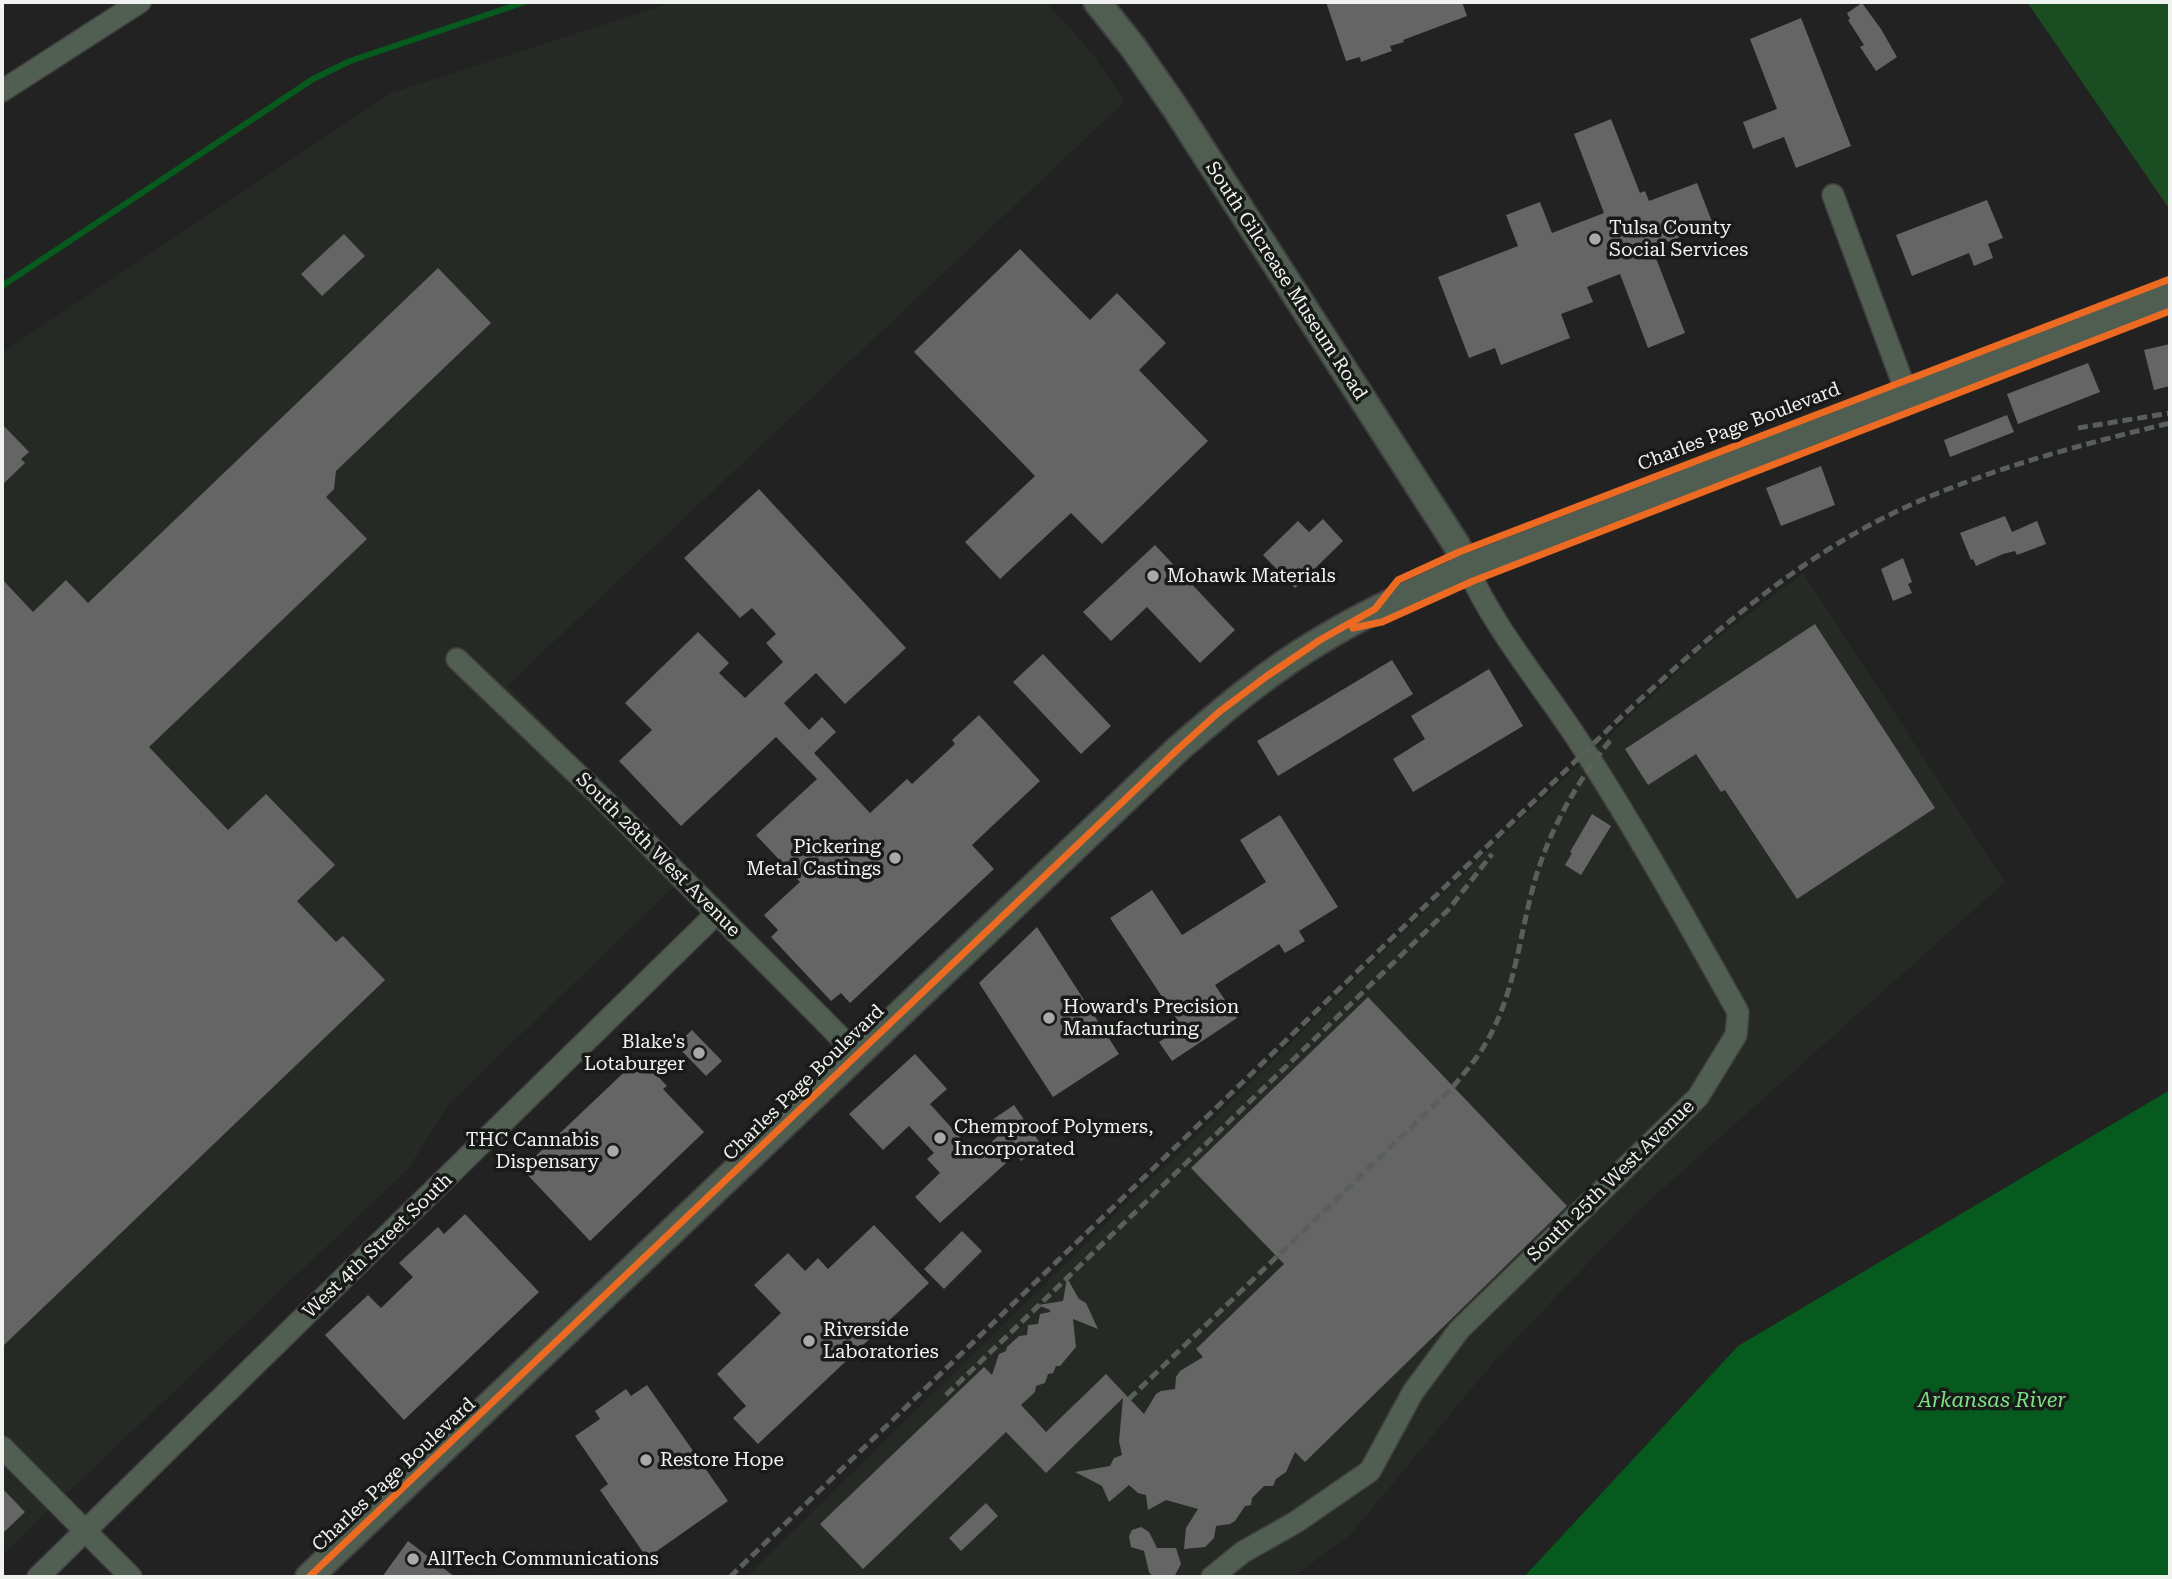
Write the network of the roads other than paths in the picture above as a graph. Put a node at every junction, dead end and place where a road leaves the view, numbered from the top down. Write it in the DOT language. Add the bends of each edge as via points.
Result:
graph roads {
  1 [pos="140,2"];
  2 [pos="1097,2"];
  3 [pos="2,92"];
  4 [pos="1833,195"];
  5 [pos="2170,295"];
  6 [pos="1908,397"];
  7 [pos="1466,567"];
  8 [pos="457,659"];
  9 [pos="717,914"];
  10 [pos="857,1054"];
  11 [pos="2,1447"];
  12 [pos="86,1531"];
  13 [pos="37,1577"];
  14 [pos="131,1577"];
  15 [pos="309,1577"];
  16 [pos="1212,1577"];
  1 -- 3 [label="street"];
  2 -- 7 [label="main road, South Gilcrease Museum Road" via="1175,109 1456,544"];
  4 -- 6 [label="street"];
  5 -- 6 [label="main road, Charles Page Boulevard"];
  6 -- 7 [label="main road, Charles Page Boulevard"];
  7 -- 10 [label="main road, Charles Page Boulevard" via="1320,640 1219,712"];
  7 -- 16 [label="street, South 25th West Avenue" via="1481,599 1661,874 1738,1012 1736,1035 1698,1097 1459,1330 1413,1392 1370,1471"];
  8 -- 9 [label="street, South 28th West Avenue"];
  9 -- 10 [label="street, South 28th West Avenue"];
  9 -- 12 [label="street, West 4th Street South"];
  10 -- 15 [label="main road, Charles Page Boulevard"];
  11 -- 12 [label="street"];
  12 -- 13 [label="street, West 4th Street South"];
  12 -- 14 [label="street"];
}
